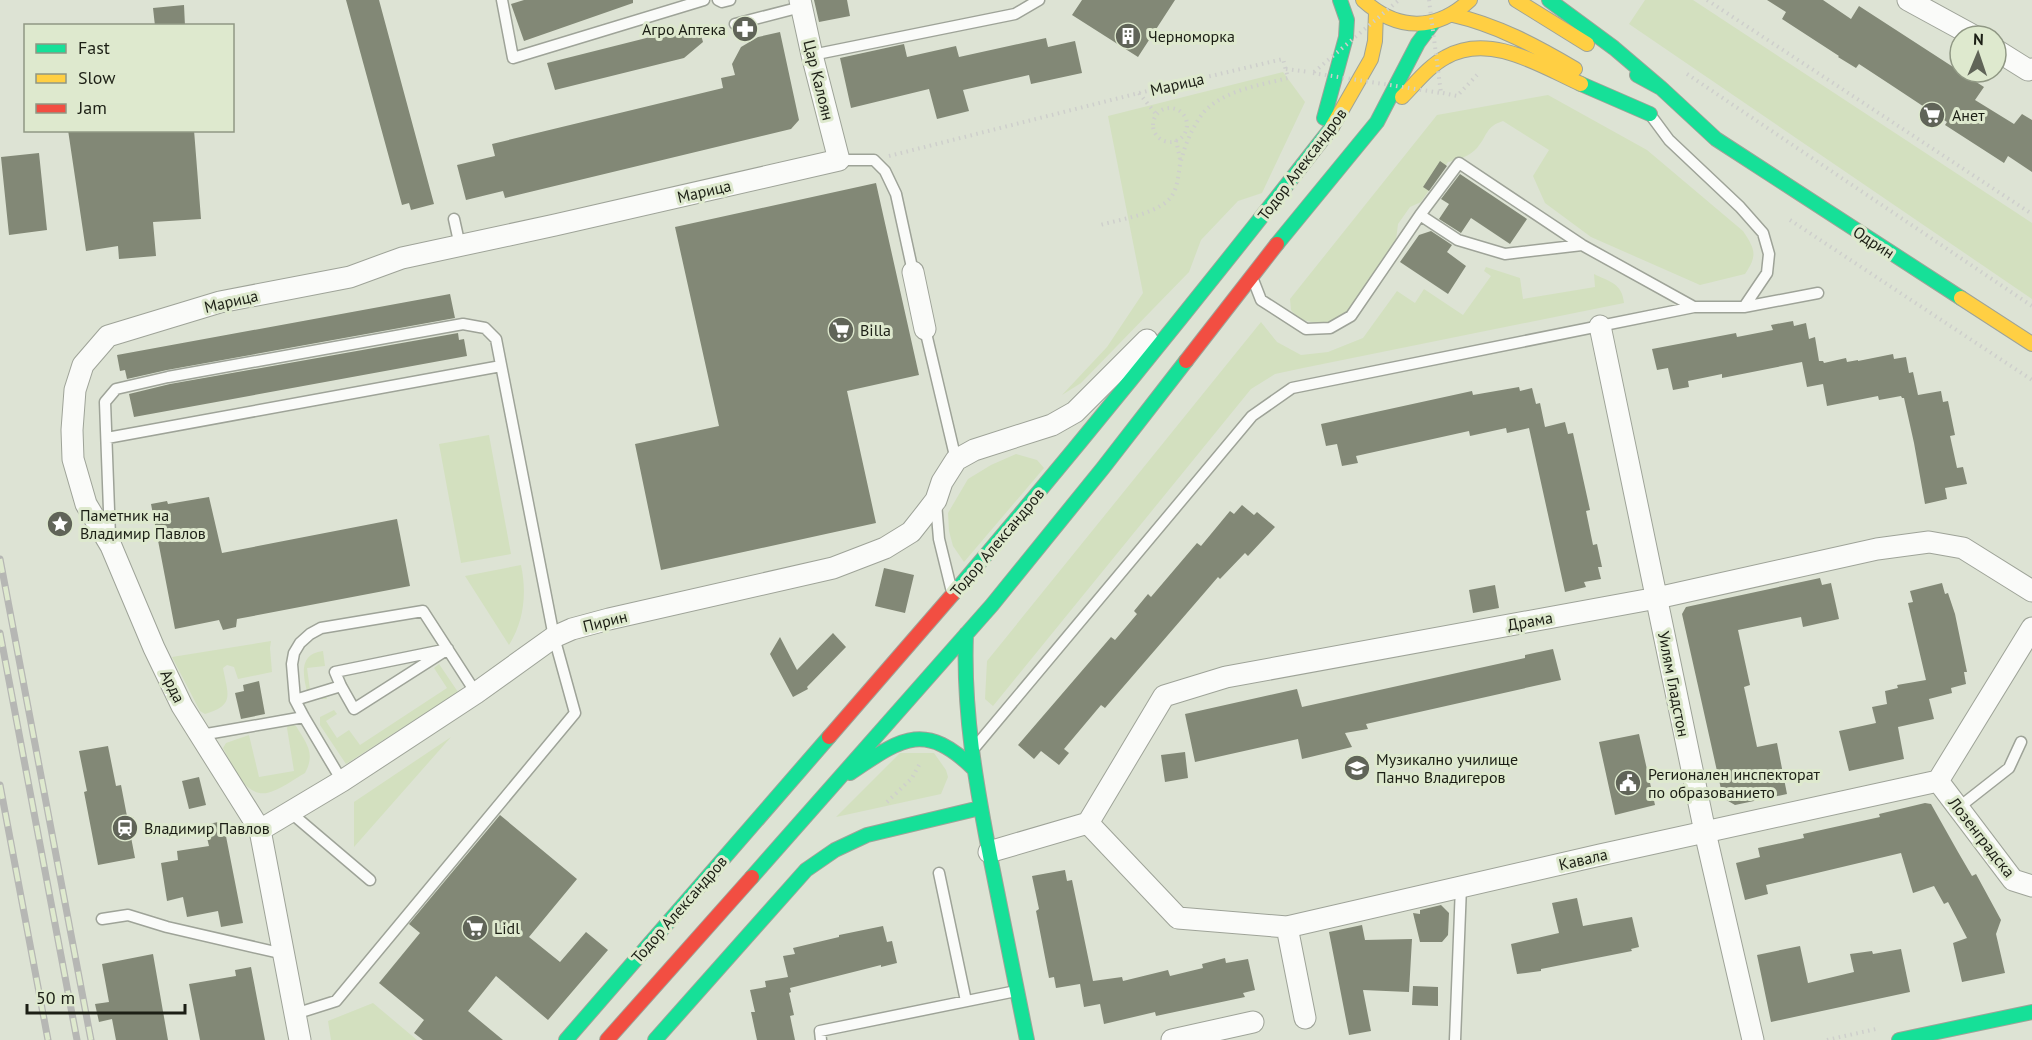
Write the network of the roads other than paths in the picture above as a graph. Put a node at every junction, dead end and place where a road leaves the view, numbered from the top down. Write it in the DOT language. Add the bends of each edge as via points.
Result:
graph roads {
  1 [pos="502,0"];
  2 [pos="704,0"];
  3 [pos="718,0"];
  4 [pos="730,0"];
  5 [pos="1039,0"];
  6 [pos="1340,0"];
  7 [pos="1363,0"];
  8 [pos="1470,0"];
  9 [pos="1516,0"];
  10 [pos="1549,0"];
  11 [pos="1908,0"];
  12 [pos="801,4"];
  13 [pos="1376,12"];
  14 [pos="1453,15"];
  15 [pos="1433,23"];
  16 [pos="735,24"];
  17 [pos="1952,24"];
  18 [pos="812,55"];
  19 [pos="2008,58"];
  20 [pos="2032,69"];
  21 [pos="1661,88"];
  22 [pos="1650,114"];
  23 [pos="1377,122"];
  24 [pos="1716,139"];
  25 [pos="1313,151"];
  26 [pos="839,160"];
  27 [pos="1420,215"];
  28 [pos="454,219"];
  29 [pos="1582,245"];
  30 [pos="460,246"];
  31 [pos="913,272"];
  32 [pos="1251,277"];
  33 [pos="1210,284"];
  34 [pos="1818,293"];
  35 [pos="1694,307"];
  36 [pos="1744,307"];
  37 [pos="1600,326"];
  38 [pos="925,329"];
  39 [pos="108,336"];
  40 [pos="2032,344"];
  41 [pos="501,366"];
  42 [pos="107,438"];
  43 [pos="956,460"];
  44 [pos="936,500"];
  45 [pos="111,546"];
  46 [pos="2032,591"];
  47 [pos="952,596"];
  48 [pos="1658,598"];
  49 [pos="2032,628"];
  50 [pos="966,634"];
  51 [pos="554,637"];
  52 [pos="448,650"];
  53 [pos="340,686"];
  54 [pos="476,693"];
  55 [pos="295,700"];
  56 [pos="304,717"];
  57 [pos="201,735"];
  58 [pos="2021,742"];
  59 [pos="972,751"];
  60 [pos="974,769"];
  61 [pos="342,781"];
  62 [pos="1938,781"];
  63 [pos="834,784"];
  64 [pos="1958,807"];
  65 [pos="980,808"];
  66 [pos="290,812"];
  67 [pos="1088,824"];
  68 [pos="260,830"];
  69 [pos="1705,832"];
  70 [pos="989,852"];
  71 [pos="939,873"];
  72 [pos="370,880"];
  73 [pos="1461,886"];
  74 [pos="2032,886"];
  75 [pos="102,919"];
  76 [pos="1287,927"];
  77 [pos="284,954"];
  78 [pos="1017,991"];
  79 [pos="966,1001"];
  80 [pos="2032,1012"];
  81 [pos="295,1014"];
  82 [pos="1305,1018"];
  83 [pos="1253,1022"];
  84 [pos="300,1040"];
  85 [pos="566,1040"];
  86 [pos="607,1040"];
  87 [pos="655,1040"];
  88 [pos="821,1040"];
  89 [pos="1027,1040"];
  90 [pos="1172,1040"];
  91 [pos="1455,1040"];
  92 [pos="1754,1040"];
  93 [pos="1899,1040"];
  1 -- 2 [label="lane" via="513,58"];
  3 -- 4 [label="lane"];
  5 -- 18 [label="lane" via="1015,14"];
  6 -- 25 [label="main road" via="1347,20 1346,37"];
  7 -- 13 [label="main road"];
  8 -- 14 [label="main road"];
  9 -- 21 [label="main road, Одрин"];
  10 -- 21 [label="main road"];
  11 -- 17 [label="street"];
  12 -- 16 [label="lane"];
  12 -- 18 [label="street, Цар Калоян"];
  13 -- 15 [label="main road" via="1404,24"];
  13 -- 25 [label="main road, Тодор Александров" via="1375,41 1366,70 1336,122"];
  14 -- 15 [label="main road"];
  14 -- 22 [label="main road, Одрин" via="1484,22 1527,40"];
  15 -- 23 [label="main road, Тодор Александров" via="1418,43"];
  18 -- 26 [label="street, Цар Калоян"];
  19 -- 20 [label="street"];
  21 -- 24 [label="main road, Одрин"];
  22 -- 23 [label="main road" via="1503,50 1468,48 1439,59"];
  22 -- 24 [label="main road, Одрин"];
  22 -- 36 [label="lane" via="1669,140 1763,233 1769,254 1767,273"];
  23 -- 32 [label="main road, Тодор Александров"];
  24 -- 40 [label="main road, Одрин"];
  25 -- 33 [label="main road, Тодор Александров"];
  26 -- 30 [label="street, Марица"];
  26 -- 31 [label="lane, Марица" via="874,160 885,171 896,194"];
  27 -- 29 [label="lane" via="1458,240 1505,254"];
  27 -- 29 [label="lane" via="1459,162"];
  27 -- 32 [label="lane" via="1351,316 1330,328 1306,329 1261,300"];
  28 -- 30 [label="lane"];
  29 -- 35 [label="lane"];
  30 -- 39 [label="street, Марица" via="402,258 350,277 220,302"];
  31 -- 38 [label="street"];
  32 -- 50 [label="main road, Тодор Александров" via="1103,468"];
  33 -- 43 [label="street" via="1155,332 1075,412 1052,425 974,450"];
  33 -- 47 [label="main road, Тодор Александров"];
  34 -- 36 [label="lane"];
  35 -- 36 [label="lane"];
  35 -- 37 [label="lane"];
  37 -- 48 [label="street, Уилям Гладстон"];
  37 -- 59 [label="lane" via="1292,388 1252,416"];
  38 -- 43 [label="lane"];
  39 -- 45 [label="street, Арда" via="84,365 75,390 72,430 73,459 86,504"];
  41 -- 42 [label="lane"];
  41 -- 42 [label="lane" via="496,339 485,327 463,324 168,377 116,389 105,402"];
  41 -- 51 [label="lane"];
  42 -- 45 [label="lane"];
  43 -- 44 [label="street, Пирин"];
  44 -- 47 [label="lane" via="939,539"];
  44 -- 51 [label="street, Пирин" via="911,532 885,548 833,568 609,619"];
  45 -- 57 [label="street, Арда" via="154,648"];
  46 -- 48 [label="street, Драма" via="1963,548 1929,542 1877,549"];
  47 -- 85 [label="main road, Тодор Александров"];
  48 -- 67 [label="street, Драма" via="1226,677 1164,696"];
  48 -- 69 [label="street, Уилям Гладстон"];
  49 -- 62 [label="street"];
  50 -- 59 [label="main road" via="964,683"];
  50 -- 63 [label="main road, Тодор Александров"];
  51 -- 54 [label="street, Пирин"];
  51 -- 81 [label="lane" via="575,713 336,1001"];
  52 -- 53 [label="lane" via="335,672"];
  52 -- 53 [label="lane" via="354,709"];
  52 -- 54 [label="lane"];
  52 -- 55 [label="lane" via="423,611 321,628 300,643 294,653"];
  53 -- 55 [label="lane"];
  54 -- 61 [label="street, Пирин"];
  55 -- 56 [label="lane"];
  56 -- 57 [label="lane"];
  56 -- 61 [label="lane"];
  57 -- 68 [label="street, Арда"];
  58 -- 64 [label="lane" via="2009,768"];
  59 -- 60 [label="main road"];
  60 -- 63 [label="main road" via="954,748 917,738 891,746"];
  60 -- 65 [label="main road"];
  61 -- 66 [label="street, Пирин"];
  62 -- 64 [label="street, Лозенградска"];
  62 -- 69 [label="street, Кавала"];
  63 -- 86 [label="main road, Тодор Александров"];
  64 -- 74 [label="street, Лозенградска" via="2013,880"];
  65 -- 70 [label="main road"];
  65 -- 87 [label="main road" via="867,835 823,856 806,870"];
  66 -- 68 [label="street, Пирин"];
  66 -- 72 [label="lane"];
  67 -- 70 [label="street"];
  67 -- 76 [label="street, Кавала" via="1178,918"];
  68 -- 77 [label="street, Арда"];
  69 -- 73 [label="street, Кавала"];
  69 -- 92 [label="street, Уилям Гладстон"];
  70 -- 78 [label="main road"];
  71 -- 79 [label="lane"];
  73 -- 76 [label="street, Кавала"];
  73 -- 91 [label="lane"];
  75 -- 77 [label="lane" via="128,915"];
  76 -- 82 [label="street"];
  77 -- 81 [label="street, Арда"];
  78 -- 79 [label="lane"];
  78 -- 89 [label="main road"];
  79 -- 88 [label="lane" via="820,1031"];
  80 -- 93 [label="main road"];
  81 -- 84 [label="street, Арда"];
  83 -- 90 [label="street"];
}
